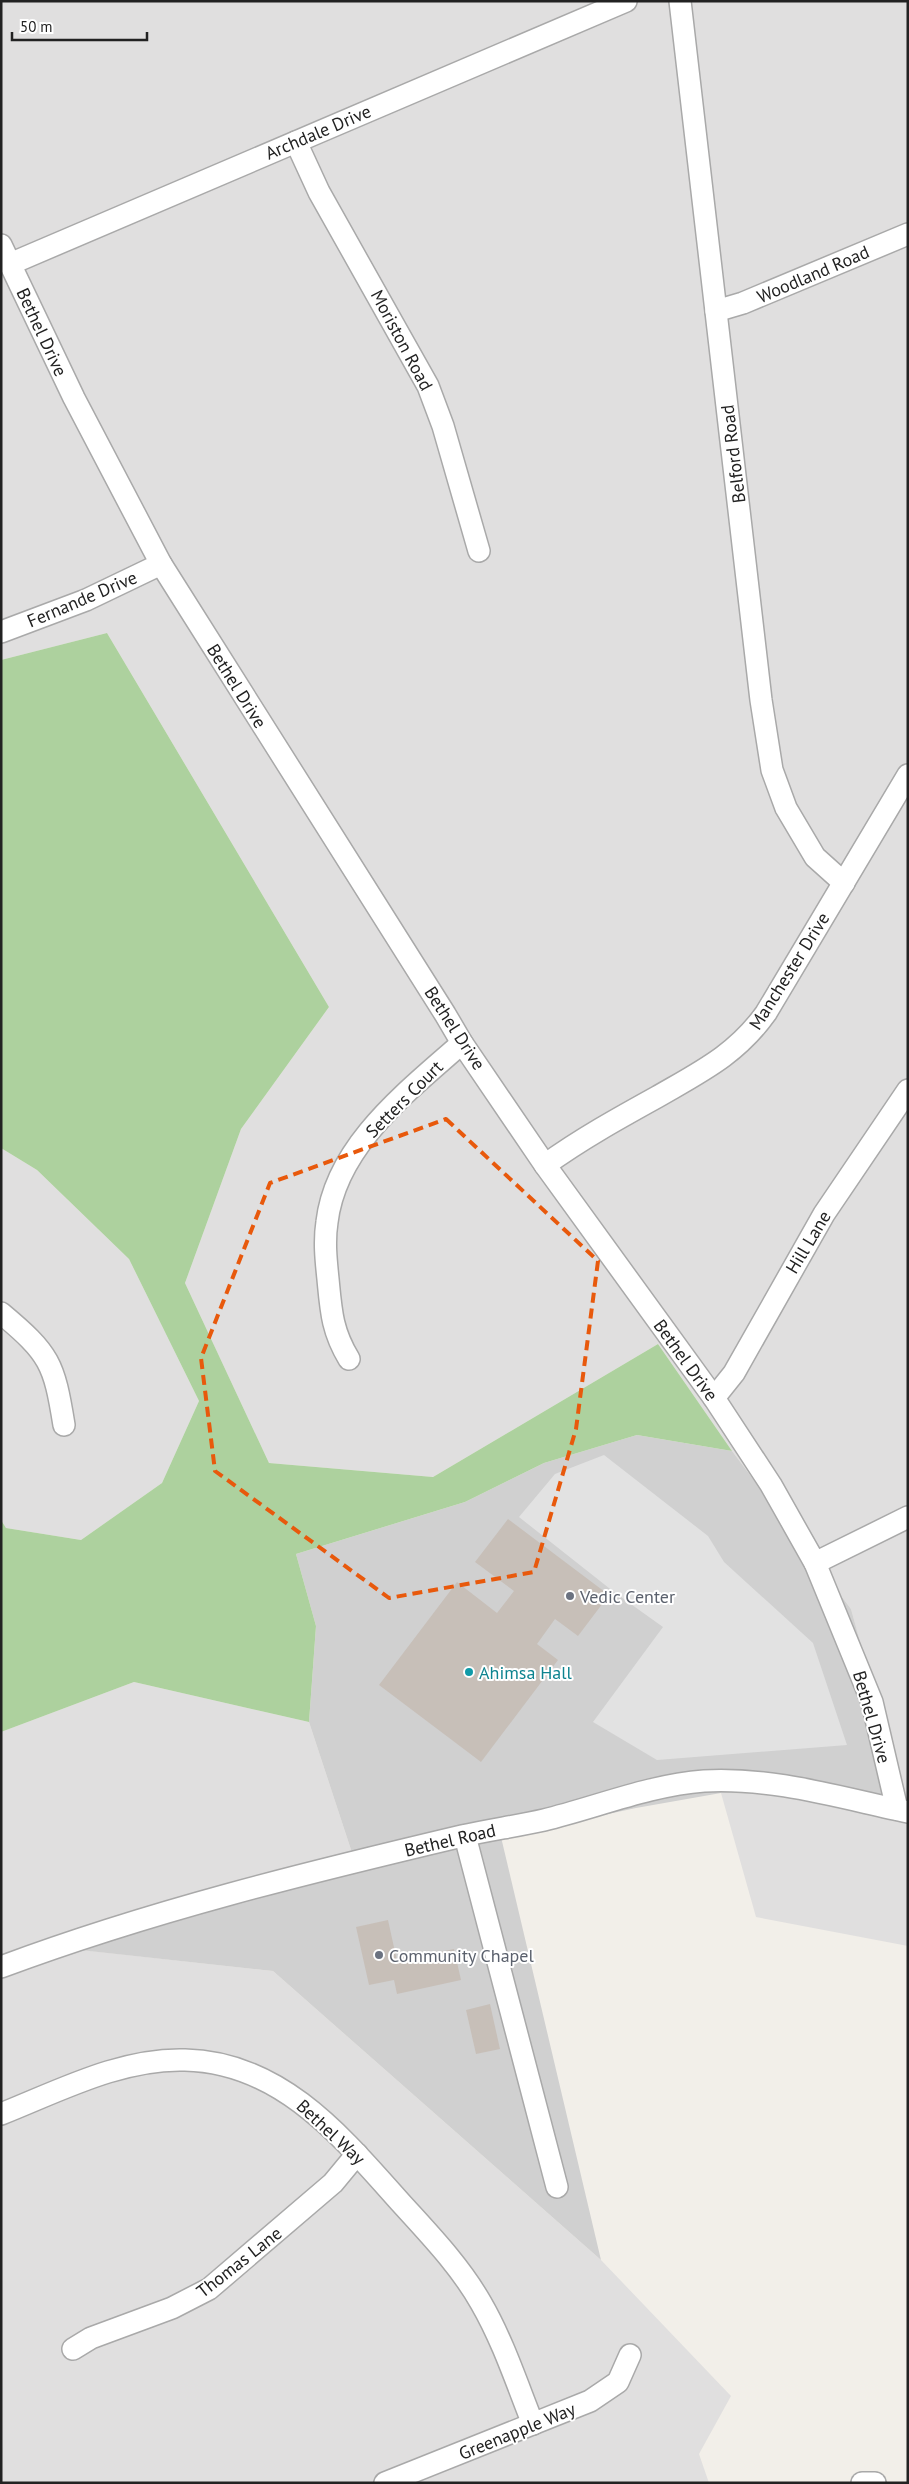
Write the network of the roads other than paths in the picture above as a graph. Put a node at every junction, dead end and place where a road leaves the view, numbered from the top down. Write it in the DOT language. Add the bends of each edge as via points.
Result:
graph roads {
  1 [pos="626,1"];
  2 [pos="680,1"];
  3 [pos="296,142"];
  4 [pos="908,234"];
  5 [pos="1,245"];
  6 [pos="10,264"];
  7 [pos="716,311"];
  8 [pos="479,551"];
  9 [pos="161,564"];
  10 [pos="1,632"];
  11 [pos="908,775"];
  12 [pos="844,883"];
  13 [pos="462,1043"];
  14 [pos="908,1090"];
  15 [pos="545,1165"];
  16 [pos="1,1313"];
  17 [pos="349,1359"];
  18 [pos="714,1398"];
  19 [pos="64,1426"];
  20 [pos="908,1517"];
  21 [pos="815,1563"];
  22 [pos="902,1810"];
  23 [pos="465,1836"];
  24 [pos="1,1967"];
  25 [pos="1,2114"];
  26 [pos="357,2154"];
  27 [pos="557,2187"];
  28 [pos="72,2349"];
  29 [pos="630,2355"];
  30 [pos="533,2424"];
  31 [pos="385,2483"];
  32 [pos="862,2483"];
  33 [pos="875,2483"];
  1 -- 3 [label="street, Archdale Drive"];
  2 -- 7 [label="street, Belford Road"];
  3 -- 6 [label="street, Archdale Drive"];
  3 -- 8 [label="street, Moriston Road" via="320,192 428,386 443,426"];
  4 -- 7 [label="street, Woodland Road" via="743,303"];
  5 -- 6 [label="street, Bethel Drive"];
  6 -- 9 [label="street, Bethel Drive" via="74,398"];
  7 -- 12 [label="street, Belford Road" via="772,770 786,808 815,857"];
  9 -- 10 [label="street, Fernande Drive" via="86,600"];
  9 -- 13 [label="street, Bethel Drive"];
  11 -- 12 [label="street, Manchester Drive"];
  12 -- 15 [label="street, Manchester Drive" via="766,1013 740,1044 714,1065 576,1142"];
  13 -- 15 [label="street, Bethel Drive"];
  13 -- 17 [label="street, Setters Court" via="373,1126 351,1158 332,1199 325,1249 331,1319"];
  14 -- 18 [label="street, Hill Lane" via="824,1214 734,1373"];
  15 -- 18 [label="street, Bethel Drive"];
  16 -- 19 [label="street" via="40,1347 51,1366 58,1386"];
  18 -- 21 [label="street, Bethel Drive" via="771,1485"];
  20 -- 21 [label="street"];
  21 -- 22 [label="street, Bethel Drive" via="872,1702"];
  22 -- 23 [label="street, Bethel Road" via="787,1786 703,1781 669,1786 545,1820"];
  23 -- 24 [label="street, Bethel Road" via="225,1895 75,1940"];
  23 -- 27 [label="street"];
  25 -- 26 [label="street, Bethel Way" via="110,2071 152,2062 196,2061 234,2068 278,2087 318,2115"];
  26 -- 28 [label="street, Thomas Lane" via="333,2183 209,2289 172,2308 91,2338"];
  26 -- 30 [label="street, Bethel Way" via="452,2260 481,2303 500,2340"];
  29 -- 30 [label="street, Greenapple Way" via="618,2382 610,2389 590,2402"];
  30 -- 31 [label="street, Greenapple Way"];
  32 -- 33 [label="street"];
}
